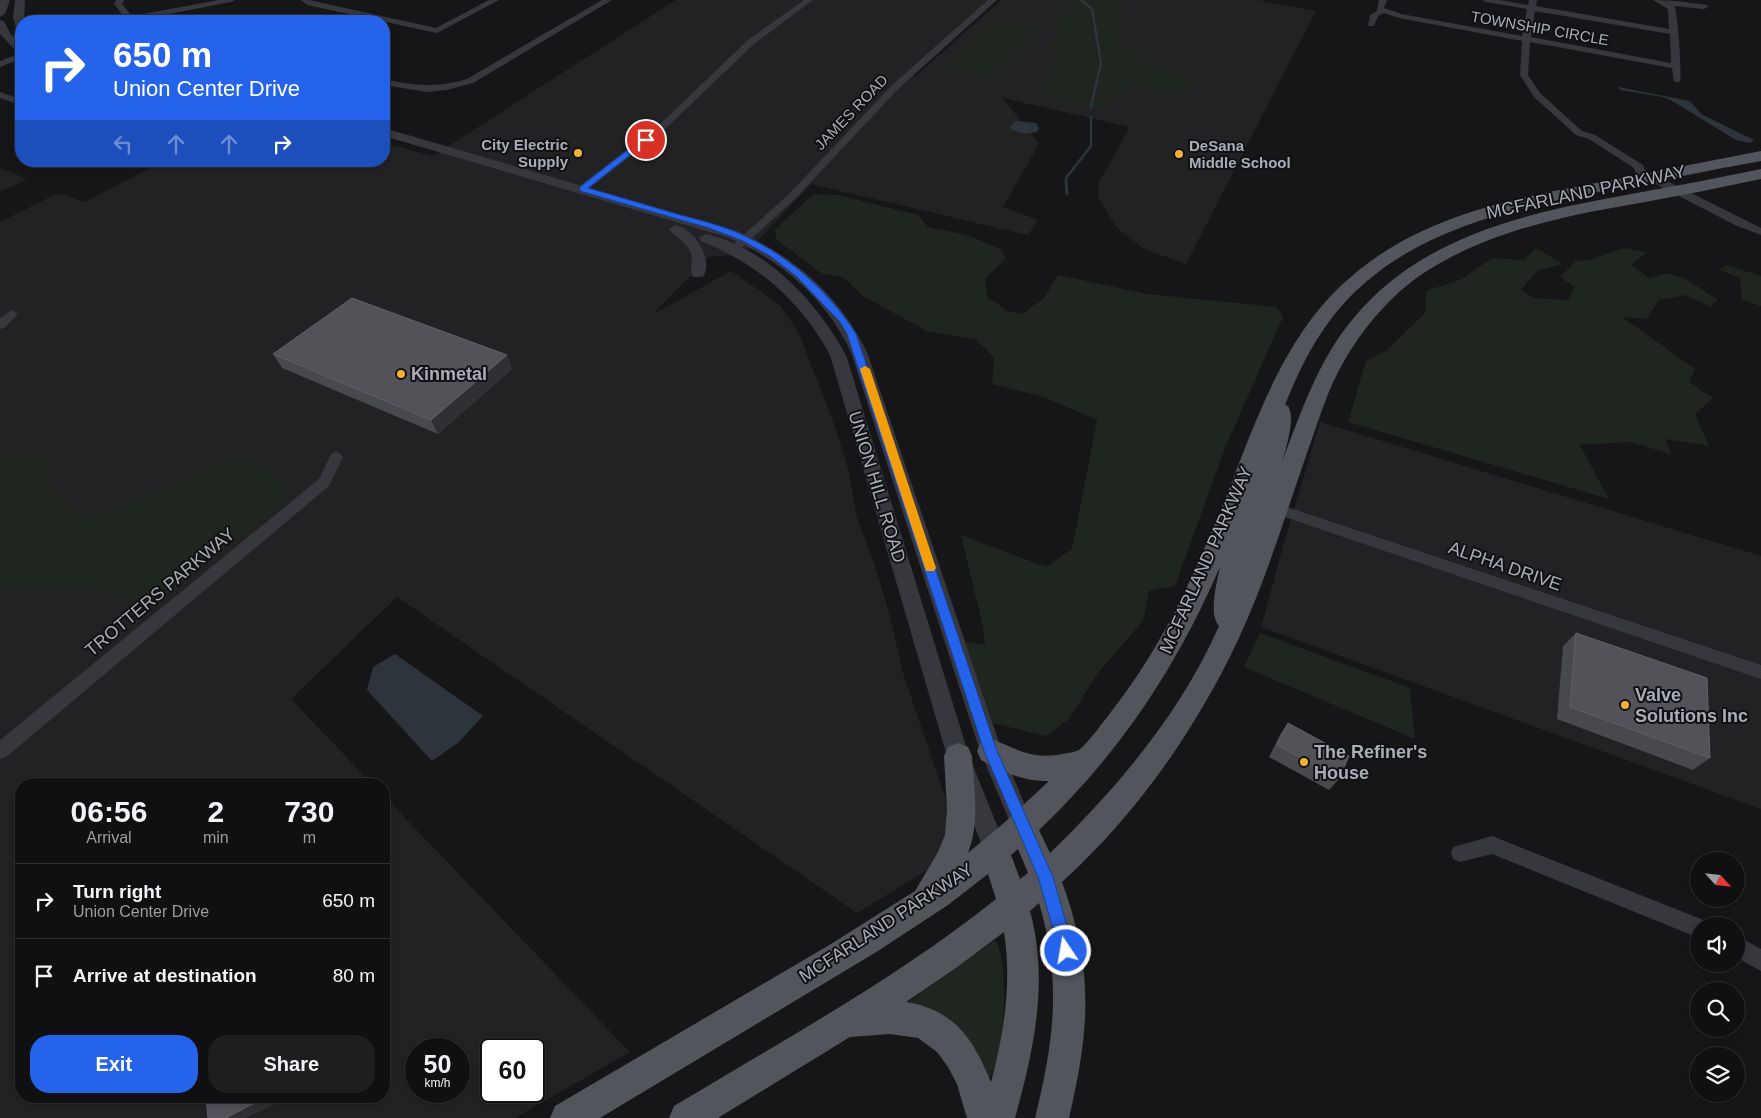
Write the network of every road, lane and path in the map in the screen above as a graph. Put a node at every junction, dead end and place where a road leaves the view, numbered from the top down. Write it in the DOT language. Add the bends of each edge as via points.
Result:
graph roads {
  1 [pos="5,0"];
  2 [pos="20,0"];
  3 [pos="120,0"];
  4 [pos="231,0"];
  5 [pos="305,0"];
  6 [pos="495,0"];
  7 [pos="608,0"];
  8 [pos="809,0"];
  9 [pos="993,0"];
  10 [pos="1383,0"];
  11 [pos="1486,0"];
  12 [pos="1657,0"];
  13 [pos="1532,4"];
  14 [pos="1667,4"];
  15 [pos="1704,7"];
  16 [pos="1383,11"];
  17 [pos="0,14"];
  18 [pos="18,15"];
  19 [pos="124,15"];
  20 [pos="163,15"];
  21 [pos="362,15"];
  22 [pos="390,21"];
  23 [pos="0,23"];
  24 [pos="1370,24"];
  25 [pos="1674,32"];
  26 [pos="1526,39"];
  27 [pos="15,44"];
  28 [pos="15,58"];
  29 [pos="0,64"];
  30 [pos="1676,66"];
  31 [pos="1677,80"];
  32 [pos="390,83"];
  33 [pos="0,95"];
  34 [pos="15,100"];
  35 [pos="390,134"];
  36 [pos="390,141"];
  37 [pos="1761,156"];
  38 [pos="1761,163"];
  39 [pos="1643,172"];
  40 [pos="1761,174"];
  41 [pos="582,189"];
  42 [pos="1677,191"];
  43 [pos="1523,222"];
  44 [pos="676,229"];
  45 [pos="1761,232"];
  46 [pos="740,244"];
  47 [pos="698,274"];
  48 [pos="1348,287"];
  49 [pos="1322,292"];
  50 [pos="12,314"];
  51 [pos="0,325"];
  52 [pos="336,457"];
  53 [pos="1256,502"];
  54 [pos="1761,672"];
  55 [pos="0,751"];
  56 [pos="991,751"];
  57 [pos="958,756"];
  58 [pos="1087,760"];
  59 [pos="1023,826"];
  60 [pos="995,850"];
  61 [pos="1460,853"];
  62 [pos="1045,877"];
  63 [pos="923,904"];
  64 [pos="1013,904"];
  65 [pos="1690,924"];
  66 [pos="1745,951"];
  67 [pos="1761,961"];
  68 [pos="842,1022"];
  69 [pos="567,1118"];
  70 [pos="686,1118"];
  71 [pos="984,1118"];
  72 [pos="998,1118"];
  73 [pos="1052,1118"];
  1 -- 17 [label="street"];
  2 -- 18 [label="street"];
  3 -- 19 [label="street" via="118,4"];
  4 -- 20 [label="street"];
  5 -- 21 [label="street"];
  6 -- 22 [label="street" via="436,31"];
  7 -- 32 [label="street" via="470,81 445,89 418,90"];
  8 -- 41 [label="street" via="751,42 662,127"];
  9 -- 46 [label="street, JAMES ROAD" via="893,89 779,211"];
  10 -- 16 [label="street" via="1380,9"];
  11 -- 13 [label="street"];
  12 -- 14 [label="street"];
  13 -- 25 [label="street"];
  13 -- 26 [label="street"];
  14 -- 15 [label="street"];
  14 -- 25 [label="street" via="1672,9"];
  16 -- 24 [label="street" via="1374,15"];
  16 -- 26 [label="street, TOWNSHIP CIRCLE"];
  23 -- 27 [label="street"];
  25 -- 30 [label="street"];
  26 -- 30 [label="street, TOWNSHIP CIRCLE"];
  26 -- 39 [label="street" via="1524,75 1537,95 1580,133 1580,139 1628,169"];
  28 -- 29 [label="street"];
  30 -- 31 [label="street"];
  33 -- 34 [label="street"];
  35 -- 41 [label="street, UNION HILL ROAD"];
  36 -- 44 [label="street, UNION HILL ROAD"];
  37 -- 39 [label="main road, MCFARLAND PARKWAY" via="1670,173"];
  38 -- 42 [label="main road" via="1678,182"];
  39 -- 42 [label="street"];
  39 -- 43 [label="main road" via="1646,186 1554,205"];
  39 -- 48 [label="main road, MCFARLAND PARKWAY" via="1517,202 1457,222 1400,248"];
  40 -- 42 [label="main road, MCFARLAND PARKWAY"];
  41 -- 46 [label="street, UNION HILL ROAD" via="712,226"];
  42 -- 43 [label="main road, MCFARLAND PARKWAY"];
  42 -- 45 [label="street"];
  43 -- 53 [label="main road, MCFARLAND PARKWAY" via="1478,237 1442,254 1397,283 1365,314 1332,364"];
  44 -- 46 [label="street, UNION HILL ROAD"];
  44 -- 47 [label="street" via="698,250"];
  46 -- 56 [label="street, UNION HILL ROAD" via="773,254 799,274 843,320 852,334"];
  46 -- 57 [label="street, UNION HILL ROAD" via="803,302 830,337 838,355"];
  48 -- 49 [label="main road"];
  48 -- 53 [label="main road, MCFARLAND PARKWAY" via="1309,335 1280,392"];
  50 -- 51 [label="street"];
  52 -- 55 [label="street, TROTTERS PARKWAY" via="324,482"];
  53 -- 54 [label="street, ALPHA DRIVE"];
  53 -- 58 [label="main road, MCFARLAND PARKWAY" via="1196,593 1171,644 1130,706"];
  53 -- 62 [label="main road" via="1231,566 1228,632 1194,697 1154,757 1108,814"];
  56 -- 58 [label="main road" via="1026,767 1046,770"];
  56 -- 59 [label="street, UNION HILL ROAD"];
  57 -- 60 [label="street, UNION HILL ROAD"];
  57 -- 63 [label="main road" via="961,826 948,862"];
  58 -- 59 [label="main road, MCFARLAND PARKWAY"];
  59 -- 60 [label="main road, MCFARLAND PARKWAY"];
  59 -- 62 [label="main road, UNION HILL ROAD"];
  60 -- 63 [label="main road, MCFARLAND PARKWAY"];
  60 -- 64 [label="main road, UNION HILL ROAD"];
  61 -- 65 [label="street" via="1492,845"];
  62 -- 64 [label="main road"];
  62 -- 73 [label="main road, UNION HILL ROAD" via="1061,926 1070,982 1066,1052"];
  63 -- 69 [label="main road, MCFARLAND PARKWAY" via="820,969"];
  64 -- 68 [label="main road" via="946,956"];
  64 -- 72 [label="main road, UNION HILL ROAD" via="1021,944 1021,1013 1016,1053"];
  66 -- 67 [label="street"];
  68 -- 70 [label="main road"];
  68 -- 71 [label="main road" via="890,1017 915,1020 939,1030 950,1039 964,1060"];
}
